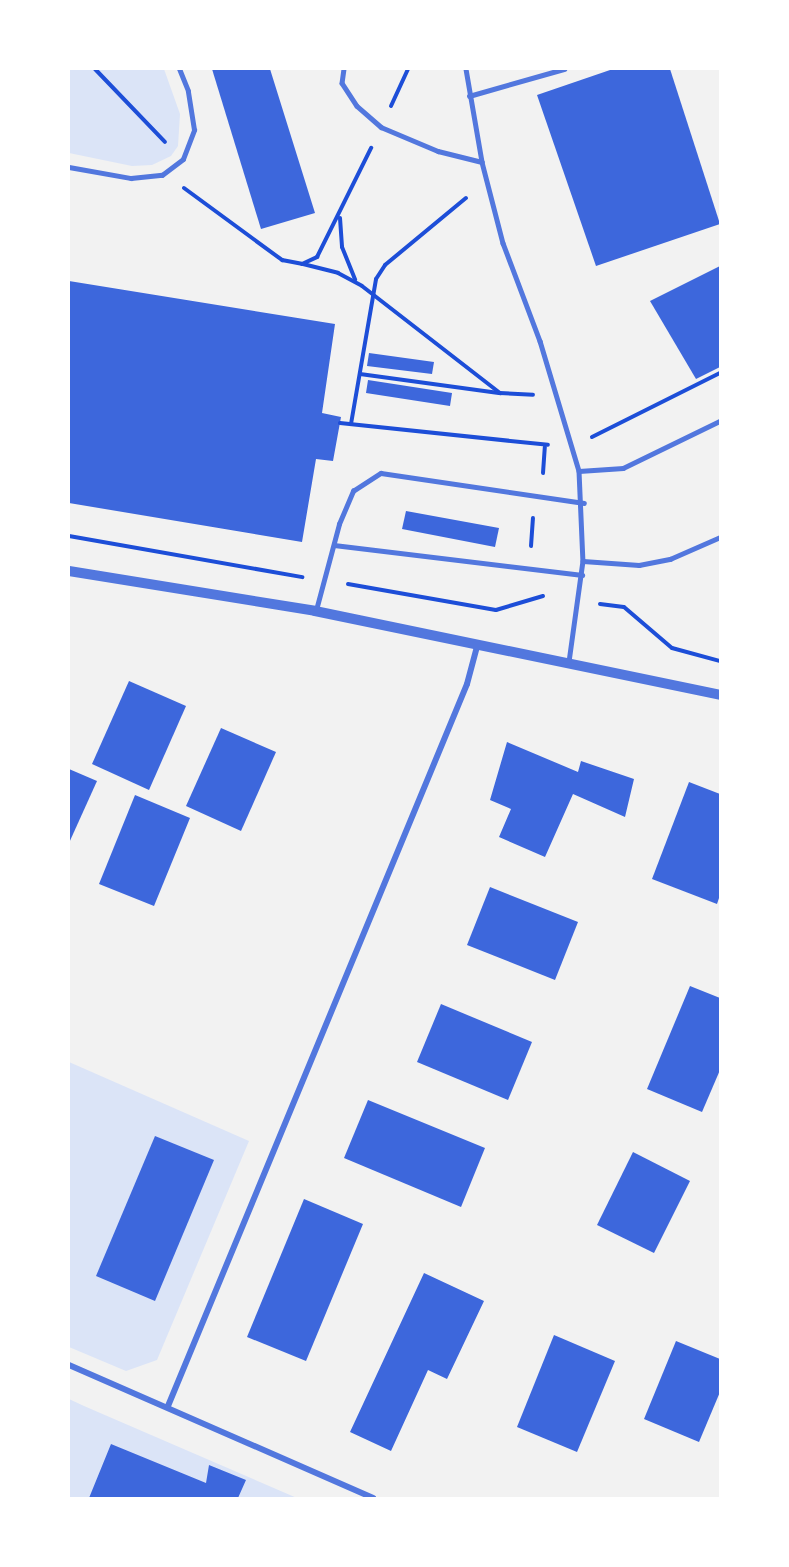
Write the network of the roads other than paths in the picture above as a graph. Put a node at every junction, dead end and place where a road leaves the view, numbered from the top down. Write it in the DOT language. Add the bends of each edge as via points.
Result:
graph roads {
  1 [pos="179,69"];
  2 [pos="344,69"];
  3 [pos="466,69"];
  4 [pos="564,69"];
  5 [pos="469,96"];
  6 [pos="482,162"];
  7 [pos="69,167"];
  8 [pos="720,422"];
  9 [pos="579,471"];
  10 [pos="584,503"];
  11 [pos="720,537"];
  12 [pos="334,545"];
  13 [pos="583,561"];
  14 [pos="69,572"];
  15 [pos="582,575"];
  16 [pos="315,611"];
  17 [pos="477,646"];
  18 [pos="569,662"];
  19 [pos="720,695"];
  20 [pos="69,1365"];
  21 [pos="168,1406"];
  22 [pos="373,1498"];
  1 -- 7 [label="lane" via="188,91 194,130 183,159 162,175 131,178"];
  2 -- 6 [label="lane" via="342,83 357,106 381,127"];
  3 -- 5 [label="lane"];
  4 -- 5 [label="lane"];
  5 -- 6 [label="lane"];
  6 -- 9 [label="lane" via="503,243"];
  8 -- 9 [label="lane" via="623,468"];
  9 -- 10 [label="lane"];
  10 -- 12 [label="lane" via="381,473 353,491"];
  10 -- 13 [label="lane"];
  11 -- 13 [label="lane" via="670,559 639,565"];
  12 -- 15 [label="lane"];
  12 -- 16 [label="lane"];
  13 -- 15 [label="lane"];
  14 -- 16 [label="street"];
  15 -- 18 [label="lane"];
  16 -- 17 [label="street"];
  17 -- 18 [label="street"];
  17 -- 21 [label="street" via="467,684"];
  18 -- 19 [label="street"];
  20 -- 21 [label="street"];
  21 -- 22 [label="street"];
}
